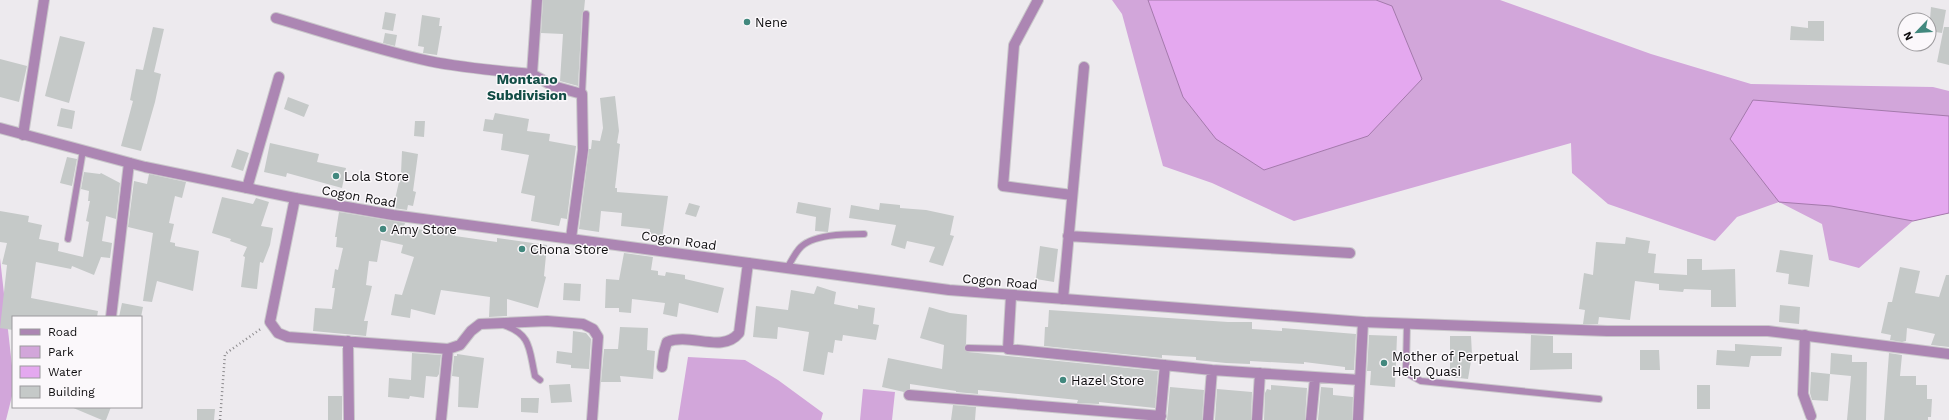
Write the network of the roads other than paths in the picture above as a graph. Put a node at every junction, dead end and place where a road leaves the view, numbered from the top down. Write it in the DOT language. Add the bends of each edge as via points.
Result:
graph roads {
  1 [pos="44,0"];
  2 [pos="537,0"];
  3 [pos="1038,0"];
  4 [pos="586,14"];
  5 [pos="276,18"];
  6 [pos="1084,67"];
  7 [pos="532,74"];
  8 [pos="279,77"];
  9 [pos="582,94"];
  10 [pos="0,128"];
  11 [pos="23,135"];
  12 [pos="83,150"];
  13 [pos="129,163"];
  14 [pos="247,188"];
  15 [pos="1072,195"];
  16 [pos="295,198"];
  17 [pos="864,234"];
  18 [pos="1068,236"];
  19 [pos="571,238"];
  20 [pos="68,239"];
  21 [pos="1350,253"];
  22 [pos="748,263"];
  23 [pos="788,268"];
  24 [pos="1011,296"];
  25 [pos="1063,299"];
  26 [pos="111,316"];
  27 [pos="1363,322"];
  28 [pos="496,323"];
  29 [pos="1407,323"];
  30 [pos="1805,335"];
  31 [pos="348,341"];
  32 [pos="968,348"];
  33 [pos="1008,349"];
  34 [pos="448,350"];
  35 [pos="1949,354"];
  36 [pos="1165,365"];
  37 [pos="662,367"];
  38 [pos="1212,370"];
  39 [pos="1260,373"];
  40 [pos="1315,378"];
  41 [pos="540,380"];
  42 [pos="1360,380"];
  43 [pos="909,395"];
  44 [pos="1599,399"];
  45 [pos="1811,416"];
  46 [pos="1161,418"];
  47 [pos="349,420"];
  48 [pos="441,420"];
  49 [pos="592,420"];
  50 [pos="1208,420"];
  51 [pos="1257,420"];
  52 [pos="1311,420"];
  53 [pos="1358,420"];
  1 -- 11 [label="street"];
  2 -- 7 [label="street"];
  3 -- 15 [label="street" via="1014,45 1003,186"];
  4 -- 9 [label="lane"];
  5 -- 7 [label="street" via="365,45 430,61"];
  6 -- 15 [label="street"];
  7 -- 9 [label="street" via="553,86"];
  8 -- 14 [label="street"];
  9 -- 19 [label="street" via="582,150"];
  10 -- 11 [label="street, Cogon Road"];
  11 -- 12 [label="street, Cogon Road"];
  12 -- 13 [label="street, Cogon Road"];
  12 -- 20 [label="lane"];
  13 -- 14 [label="street, Cogon Road"];
  13 -- 26 [label="street"];
  14 -- 16 [label="street, Cogon Road"];
  15 -- 18 [label="street"];
  16 -- 19 [label="street, Cogon Road" via="393,215"];
  16 -- 31 [label="street" via="270,322 278,333 288,337"];
  17 -- 23 [label="lane" via="834,235 808,242 799,249"];
  18 -- 21 [label="street"];
  18 -- 25 [label="street"];
  19 -- 22 [label="street, Cogon Road"];
  22 -- 23 [label="street, Cogon Road"];
  22 -- 37 [label="street" via="739,333 734,340 721,343 676,338 667,342"];
  23 -- 24 [label="street, Cogon Road"];
  24 -- 25 [label="street, Cogon Road"];
  24 -- 33 [label="street"];
  25 -- 27 [label="street, Cogon Road"];
  27 -- 29 [label="street, Cogon Road"];
  27 -- 42 [label="street"];
  28 -- 34 [label="street" via="476,326 460,345"];
  28 -- 41 [label="lane" via="521,333 528,343 535,376"];
  28 -- 49 [label="street" via="547,321 583,324 593,329 598,337"];
  29 -- 30 [label="street, Cogon Road" via="1607,331 1768,331"];
  29 -- 44 [label="lane" via="1406,368 1410,375 1421,381"];
  30 -- 35 [label="street, Cogon Road"];
  30 -- 45 [label="street" via="1803,394"];
  31 -- 34 [label="street"];
  31 -- 47 [label="street"];
  32 -- 33 [label="lane"];
  33 -- 36 [label="street"];
  34 -- 48 [label="street"];
  36 -- 38 [label="street"];
  36 -- 46 [label="street"];
  38 -- 39 [label="street"];
  38 -- 50 [label="street"];
  39 -- 40 [label="street"];
  39 -- 51 [label="street"];
  40 -- 42 [label="street"];
  40 -- 52 [label="street"];
  42 -- 53 [label="street"];
  43 -- 46 [label="street"];
}
